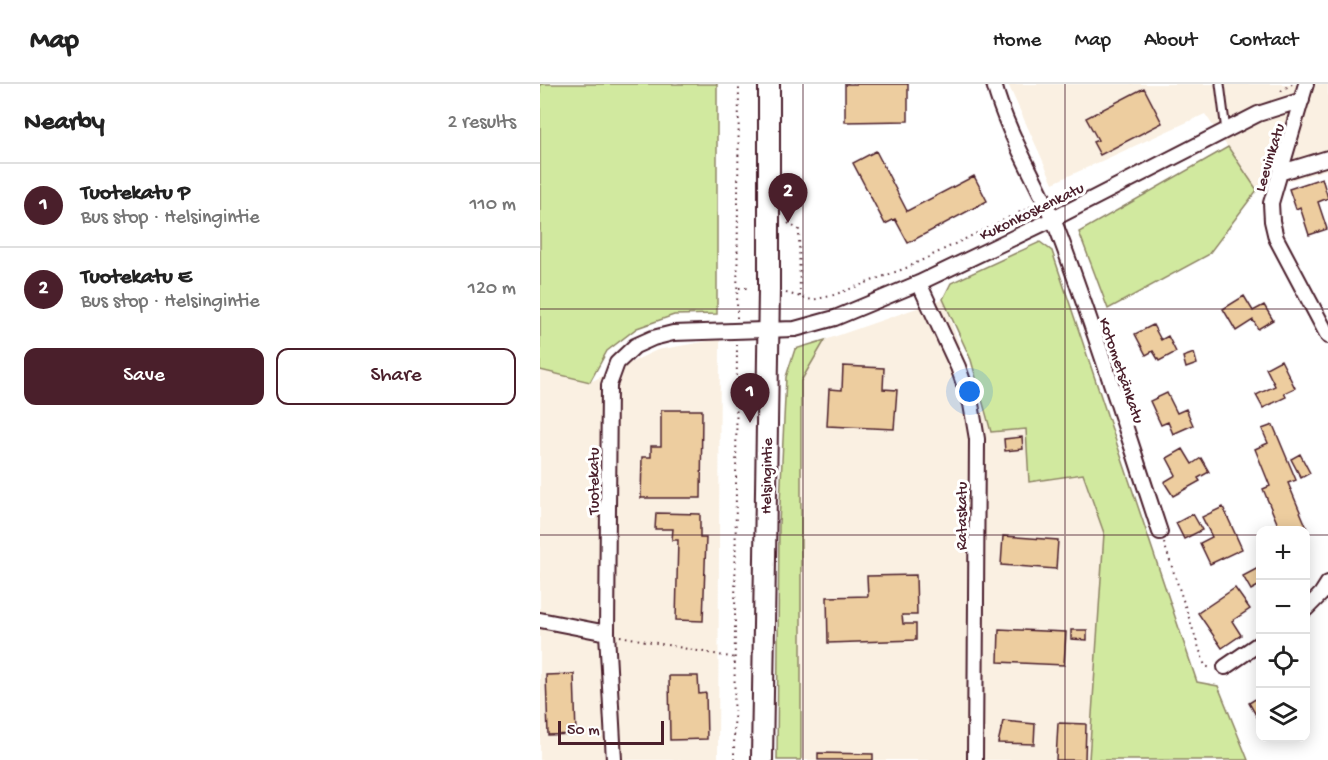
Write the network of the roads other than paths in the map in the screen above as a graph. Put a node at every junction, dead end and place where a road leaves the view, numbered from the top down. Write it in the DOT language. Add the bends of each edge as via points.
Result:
graph roads {
  1 [pos="769,84"];
  2 [pos="994,84"];
  3 [pos="1220,84"];
  4 [pos="1306,84"];
  5 [pos="1302,100"];
  6 [pos="1226,130"];
  7 [pos="1328,158"];
  8 [pos="1282,172"];
  9 [pos="1053,219"];
  10 [pos="919,283"];
  11 [pos="768,331"];
  12 [pos="1328,336"];
  13 [pos="1160,532"];
  14 [pos="1324,589"];
  15 [pos="1310,604"];
  16 [pos="540,620"];
  17 [pos="608,633"];
  18 [pos="1256,646"];
  19 [pos="1225,667"];
  20 [pos="614,760"];
  21 [pos="762,760"];
  22 [pos="975,760"];
  1 -- 11 [label="main road, Helsingintie"];
  2 -- 9 [label="street, Kotometsänkatu" via="1001,111"];
  3 -- 6 [label="lane"];
  4 -- 5 [label="street, Leevinkatu"];
  5 -- 6 [label="street, Kukonkoskenkatu" via="1258,114"];
  5 -- 8 [label="street, Leevinkatu"];
  6 -- 9 [label="street, Kukonkoskenkatu"];
  7 -- 8 [label="street"];
  8 -- 12 [label="street, Leevinkatu" via="1271,203 1276,238"];
  9 -- 10 [label="street, Kukonkoskenkatu"];
  9 -- 13 [label="street, Kotometsänkatu"];
  10 -- 11 [label="street, Kukonkoskenkatu" via="835,318 795,329"];
  10 -- 22 [label="street, Rataskatu" via="958,368 971,404 977,439"];
  11 -- 17 [label="street, Tuotekatu" via="673,333 635,346 617,363 609,385"];
  11 -- 21 [label="main road, Helsingintie"];
  14 -- 15 [label="street"];
  16 -- 17 [label="street"];
  17 -- 20 [label="street, Tuotekatu"];
  18 -- 19 [label="street"];
}
